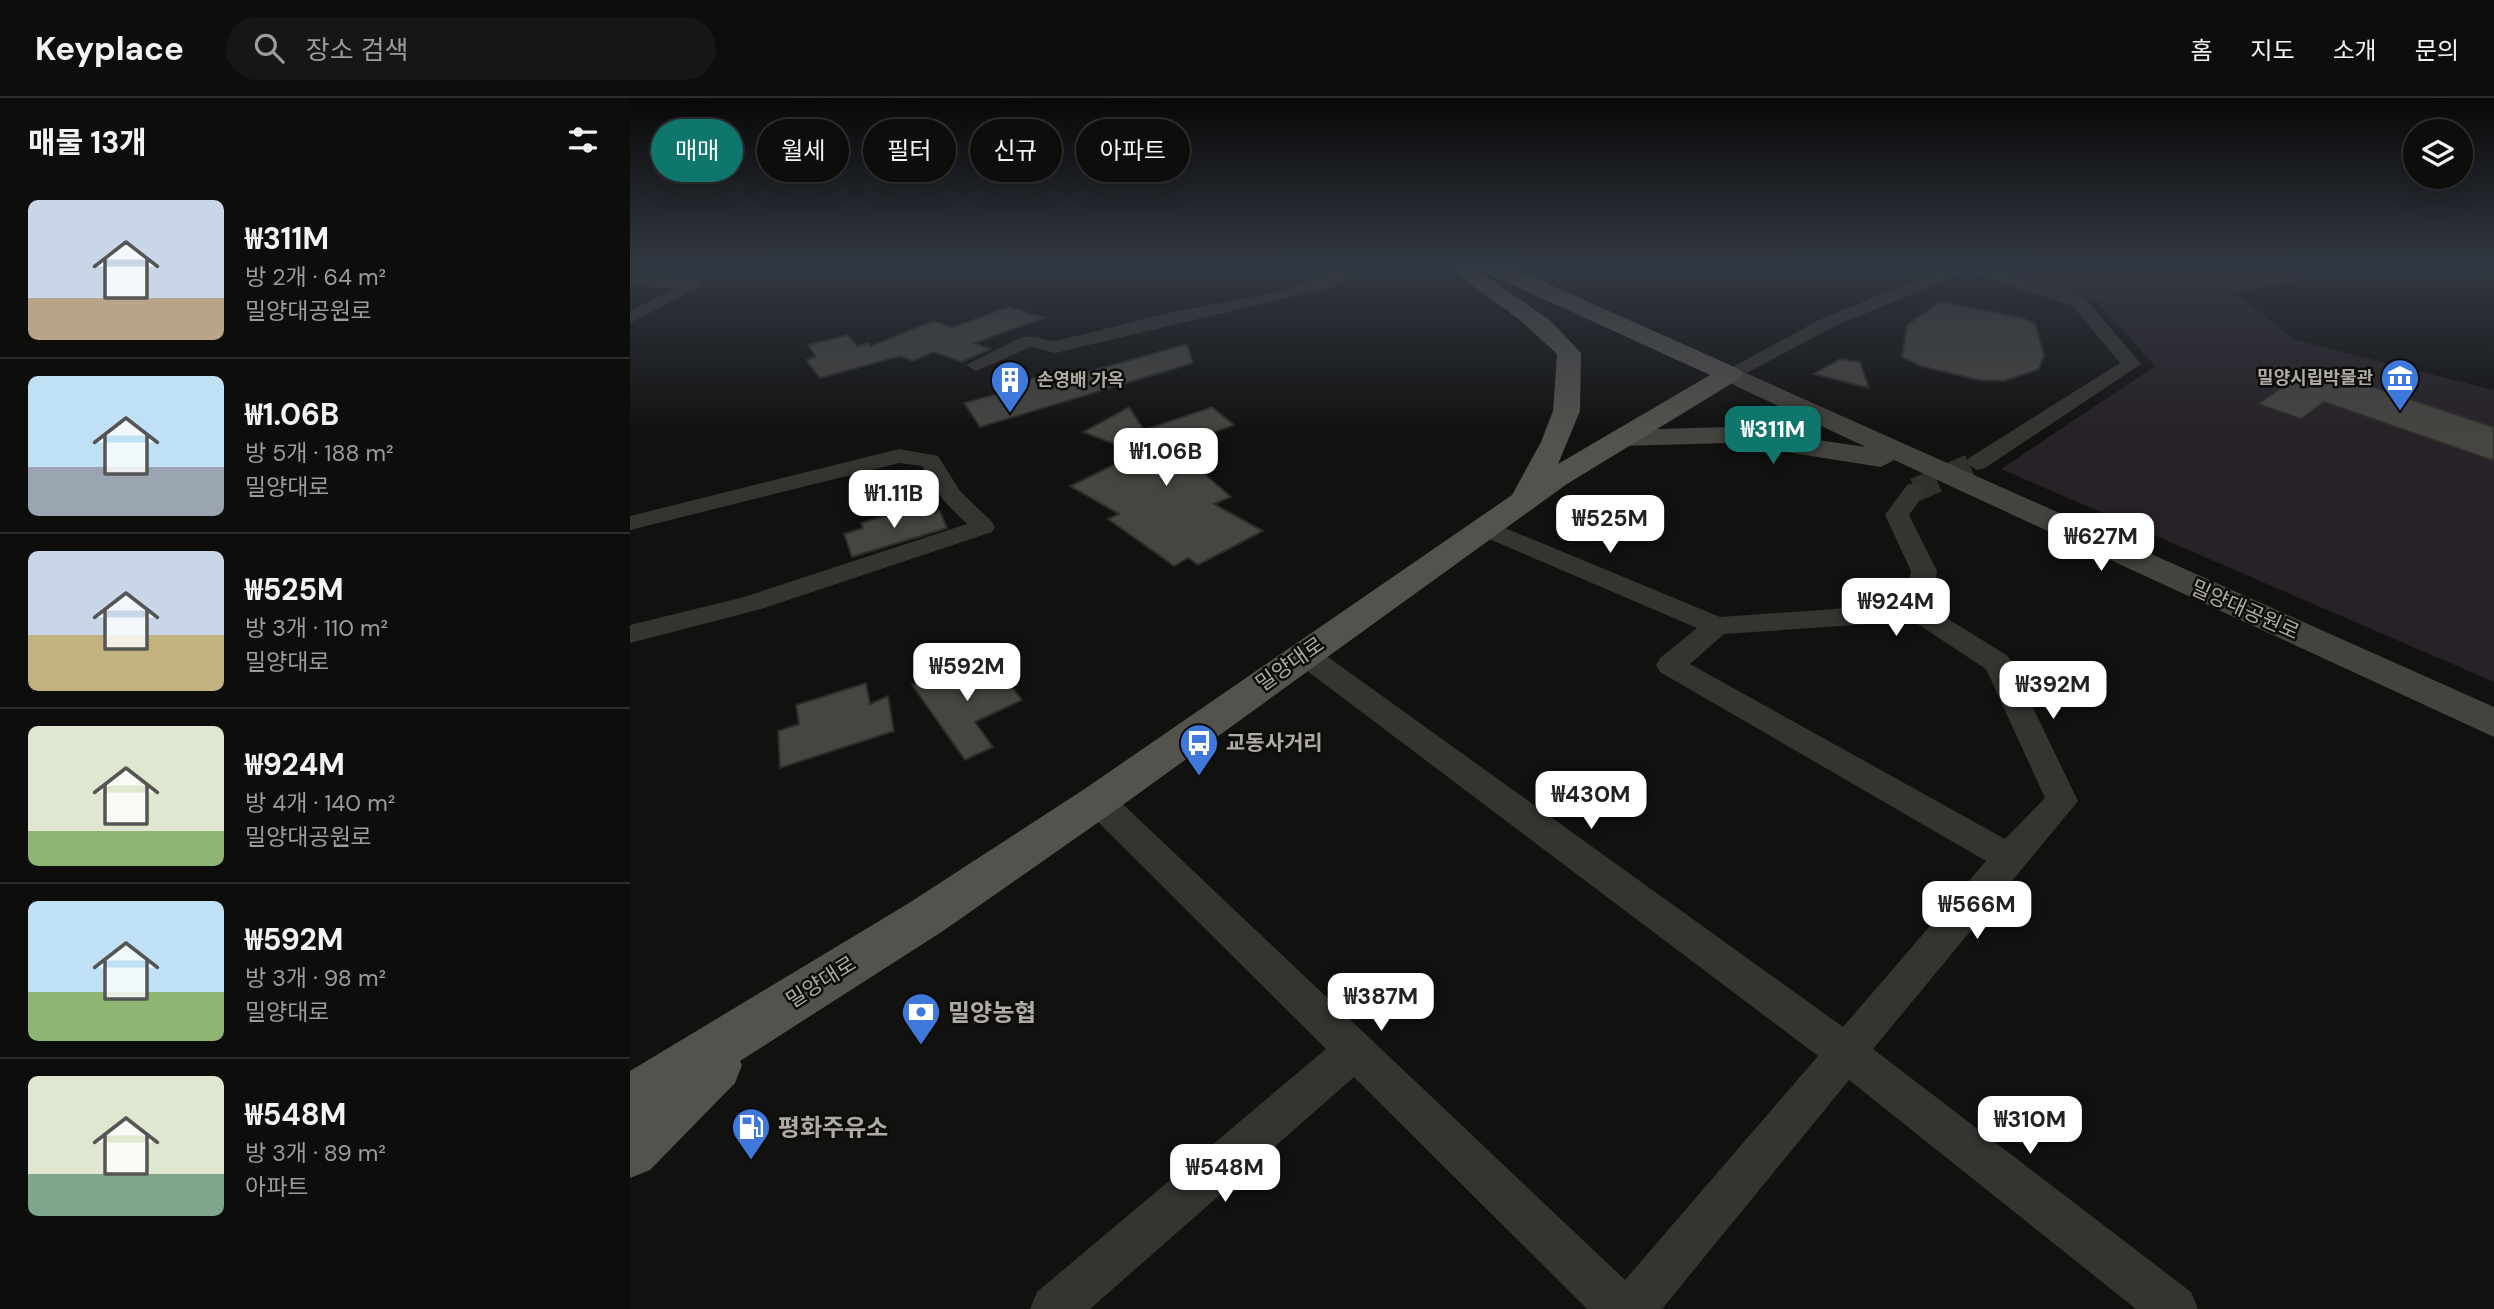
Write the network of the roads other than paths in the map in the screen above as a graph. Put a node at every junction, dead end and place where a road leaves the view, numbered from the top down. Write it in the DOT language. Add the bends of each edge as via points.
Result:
graph roads {
  1 [pos="1155,322"];
  2 [pos="1540,322"];
  3 [pos="1613,322"];
  4 [pos="1831,322"];
  5 [pos="2095,322"];
  6 [pos="976,365"];
  7 [pos="1730,374"];
  8 [pos="1622,439"];
  9 [pos="1977,463"];
  10 [pos="1921,477"];
  11 [pos="1521,502"];
  12 [pos="630,523"];
  13 [pos="1484,528"];
  14 [pos="1919,612"];
  15 [pos="1717,625"];
  16 [pos="630,634"];
  17 [pos="1304,654"];
  18 [pos="2494,723"];
  19 [pos="1098,801"];
  20 [pos="2009,858"];
  21 [pos="764,1018"];
  22 [pos="1354,1050"];
  23 [pos="1846,1053"];
  24 [pos="630,1101"];
  25 [pos="630,1150"];
  26 [pos="1054,1309"];
  27 [pos="1621,1309"];
  28 [pos="1631,1309"];
  29 [pos="2174,1309"];
  1 -- 6 [label="street" via="1055,347 1029,341"];
  2 -- 11 [label="main road" via="1569,353 1570,409"];
  3 -- 7 [label="main road"];
  4 -- 7 [label="street"];
  5 -- 9 [label="street" via="2131,364"];
  7 -- 8 [label="main road, 밀양대로"];
  7 -- 10 [label="main road, 밀양대공원로"];
  8 -- 10 [label="main road" via="1729,436"];
  8 -- 11 [label="main road, 밀양대로"];
  10 -- 14 [label="street" via="1897,515 1924,572"];
  10 -- 18 [label="main road, 밀양대공원로"];
  11 -- 13 [label="main road, 밀양대로"];
  12 -- 16 [label="street" via="899,456 930,461 951,495 983,527 752,603"];
  13 -- 15 [label="street"];
  13 -- 17 [label="main road, 밀양대로"];
  14 -- 15 [label="street"];
  14 -- 20 [label="street" via="1998,663 2062,801"];
  15 -- 20 [label="street" via="1670,665"];
  17 -- 19 [label="main road, 밀양대로"];
  17 -- 23 [label="street"];
  19 -- 21 [label="main road, 밀양대로" via="926,917"];
  19 -- 22 [label="street"];
  20 -- 23 [label="street"];
  21 -- 24 [label="main road, 밀양대로"];
  21 -- 25 [label="main road"];
  22 -- 26 [label="street"];
  22 -- 27 [label="street"];
  23 -- 28 [label="street"];
  23 -- 29 [label="street"];
}
